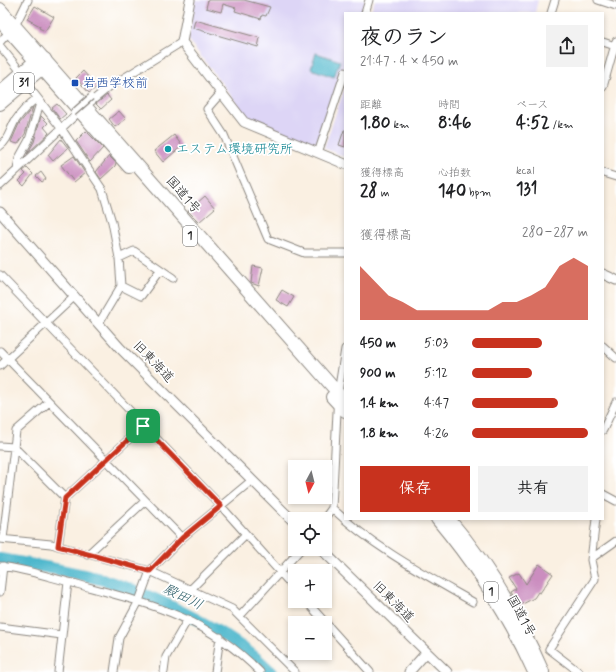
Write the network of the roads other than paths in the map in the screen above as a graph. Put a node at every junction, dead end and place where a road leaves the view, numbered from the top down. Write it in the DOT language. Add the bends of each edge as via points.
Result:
graph roads {
  1 [pos="28,0"];
  2 [pos="190,0"];
  3 [pos="369,0"];
  4 [pos="555,0"];
  5 [pos="598,0"];
  6 [pos="616,6"];
  7 [pos="0,9"];
  8 [pos="365,12"];
  9 [pos="551,12"];
  10 [pos="0,21"];
  11 [pos="12,29"];
  12 [pos="0,42"];
  13 [pos="182,42"];
  14 [pos="604,42"];
  15 [pos="615,44"];
  16 [pos="0,46"];
  17 [pos="40,63"];
  18 [pos="344,75"];
  19 [pos="23,78"];
  20 [pos="604,82"];
  21 [pos="0,92"];
  22 [pos="221,93"];
  23 [pos="38,101"];
  24 [pos="0,104"];
  25 [pos="82,107"];
  26 [pos="61,128"];
  27 [pos="0,146"];
  28 [pos="318,153"];
  29 [pos="344,164"];
  30 [pos="17,170"];
  31 [pos="604,173"];
  32 [pos="616,177"];
  33 [pos="0,186"];
  34 [pos="0,212"];
  35 [pos="344,253"];
  36 [pos="119,258"];
  37 [pos="160,270"];
  38 [pos="604,274"];
  39 [pos="0,276"];
  40 [pos="173,278"];
  41 [pos="616,280"];
  42 [pos="121,286"];
  43 [pos="75,296"];
  44 [pos="99,323"];
  45 [pos="46,324"];
  46 [pos="604,347"];
  47 [pos="0,351"];
  48 [pos="616,358"];
  49 [pos="7,359"];
  50 [pos="0,366"];
  51 [pos="344,367"];
  52 [pos="49,402"];
  53 [pos="342,402"];
  54 [pos="616,402"];
  55 [pos="143,426"];
  56 [pos="604,428"];
  57 [pos="0,446"];
  58 [pos="14,447"];
  59 [pos="105,460"];
  60 [pos="251,481"];
  61 [pos="604,495"];
  62 [pos="65,498"];
  63 [pos="146,501"];
  64 [pos="616,501"];
  65 [pos="221,506"];
  66 [pos="332,508"];
  67 [pos="329,512"];
  68 [pos="288,516"];
  69 [pos="344,519"];
  70 [pos="345,520"];
  71 [pos="438,520"];
  72 [pos="450,520"];
  73 [pos="596,520"];
  74 [pos="246,534"];
  75 [pos="182,538"];
  76 [pos="1,539"];
  77 [pos="616,541"];
  78 [pos="58,546"];
  79 [pos="87,555"];
  80 [pos="295,556"];
  81 [pos="328,556"];
  82 [pos="592,558"];
  83 [pos="2,566"];
  84 [pos="280,572"];
  85 [pos="148,574"];
  86 [pos="288,581"];
  87 [pos="68,582"];
  88 [pos="190,590"];
  89 [pos="0,592"];
  90 [pos="140,598"];
  91 [pos="473,602"];
  92 [pos="312,608"];
  93 [pos="240,616"];
  94 [pos="188,619"];
  95 [pos="0,627"];
  96 [pos="62,635"];
  97 [pos="220,637"];
  98 [pos="426,653"];
  99 [pos="58,672"];
  100 [pos="114,672"];
  101 [pos="164,672"];
  102 [pos="215,672"];
  103 [pos="260,672"];
  104 [pos="295,672"];
  105 [pos="370,672"];
  106 [pos="409,672"];
  107 [pos="447,672"];
  108 [pos="534,672"];
  109 [pos="543,672"];
  110 [pos="579,672"];
  1 -- 11 [label="street"];
  2 -- 13 [label="street"];
  3 -- 8 [label="street"];
  4 -- 9 [label="street"];
  5 -- 6 [label="street"];
  7 -- 11 [label="main road, 国道1号 / 1"];
  10 -- 11 [label="main road, 国道1号 / 1"];
  11 -- 12 [label="street"];
  11 -- 17 [label="main road, 国道1号 / 1"];
  13 -- 22 [label="street"];
  13 -- 25 [label="street"];
  14 -- 15 [label="street"];
  15 -- 20 [label="street"];
  16 -- 19 [label="street"];
  17 -- 19 [label="main road, 31"];
  17 -- 25 [label="main road, 国道1号 / 1"];
  18 -- 28 [label="street"];
  19 -- 21 [label="main road, 31"];
  19 -- 23 [label="street"];
  19 -- 24 [label="main road, 31"];
  22 -- 28 [label="street" via="244,122"];
  22 -- 35 [label="street" via="207,109 224,135 268,239 304,253"];
  23 -- 26 [label="street"];
  23 -- 27 [label="street" via="21,113"];
  23 -- 30 [label="street"];
  25 -- 26 [label="street"];
  25 -- 53 [label="main road, 国道1号 / 1"];
  26 -- 30 [label="street"];
  26 -- 36 [label="street" via="102,189"];
  28 -- 29 [label="street"];
  30 -- 33 [label="street"];
  31 -- 32 [label="street"];
  34 -- 43 [label="street, 旧東海道"];
  36 -- 37 [label="street" via="134,251"];
  36 -- 42 [label="street"];
  37 -- 40 [label="street"];
  37 -- 42 [label="street" via="141,296"];
  38 -- 41 [label="street"];
  39 -- 45 [label="street"];
  42 -- 44 [label="street"];
  43 -- 44 [label="street, 旧東海道"];
  43 -- 45 [label="street"];
  44 -- 60 [label="street, 旧東海道" via="126,354"];
  45 -- 49 [label="street"];
  45 -- 55 [label="street"];
  46 -- 48 [label="street"];
  47 -- 49 [label="street"];
  49 -- 50 [label="street"];
  49 -- 52 [label="street"];
  51 -- 53 [label="street"];
  52 -- 58 [label="street" via="16,431"];
  52 -- 59 [label="street"];
  53 -- 66 [label="street"];
  54 -- 56 [label="street"];
  55 -- 59 [label="street"];
  55 -- 65 [label="street"];
  57 -- 58 [label="street"];
  58 -- 62 [label="street"];
  58 -- 76 [label="street"];
  59 -- 62 [label="street"];
  59 -- 63 [label="street"];
  60 -- 65 [label="street"];
  60 -- 68 [label="street, 旧東海道"];
  61 -- 64 [label="street"];
  62 -- 78 [label="street"];
  63 -- 75 [label="street"];
  63 -- 79 [label="street"];
  65 -- 74 [label="street"];
  65 -- 75 [label="street"];
  66 -- 67 [label="street"];
  66 -- 69 [label="street"];
  70 -- 91 [label="street" via="387,551"];
  71 -- 108 [label="main road, 国道1号 / 1" via="472,563 498,602"];
  72 -- 109 [label="main road, 国道1号 / 1" via="510,604"];
  73 -- 82 [label="street"];
  74 -- 84 [label="street"];
  74 -- 88 [label="street"];
  75 -- 85 [label="street"];
  76 -- 78 [label="street"];
  77 -- 82 [label="street"];
  78 -- 79 [label="street"];
  79 -- 85 [label="street"];
  80 -- 84 [label="street"];
  81 -- 98 [label="street, 旧東海道"];
  82 -- 110 [label="street" via="596,579 549,649"];
  83 -- 87 [label="street"];
  83 -- 89 [label="street"];
  84 -- 86 [label="street"];
  84 -- 93 [label="street"];
  85 -- 88 [label="street"];
  85 -- 90 [label="street"];
  87 -- 90 [label="street"];
  87 -- 96 [label="street"];
  88 -- 93 [label="street"];
  90 -- 94 [label="street"];
  90 -- 100 [label="street" via="119,638"];
  92 -- 105 [label="street"];
  93 -- 104 [label="street"];
  94 -- 97 [label="street"];
  94 -- 101 [label="street" via="166,657"];
  95 -- 96 [label="street"];
  96 -- 99 [label="street"];
  97 -- 102 [label="street"];
  97 -- 103 [label="street"];
  98 -- 106 [label="street"];
  98 -- 107 [label="street, 旧東海道"];
}
